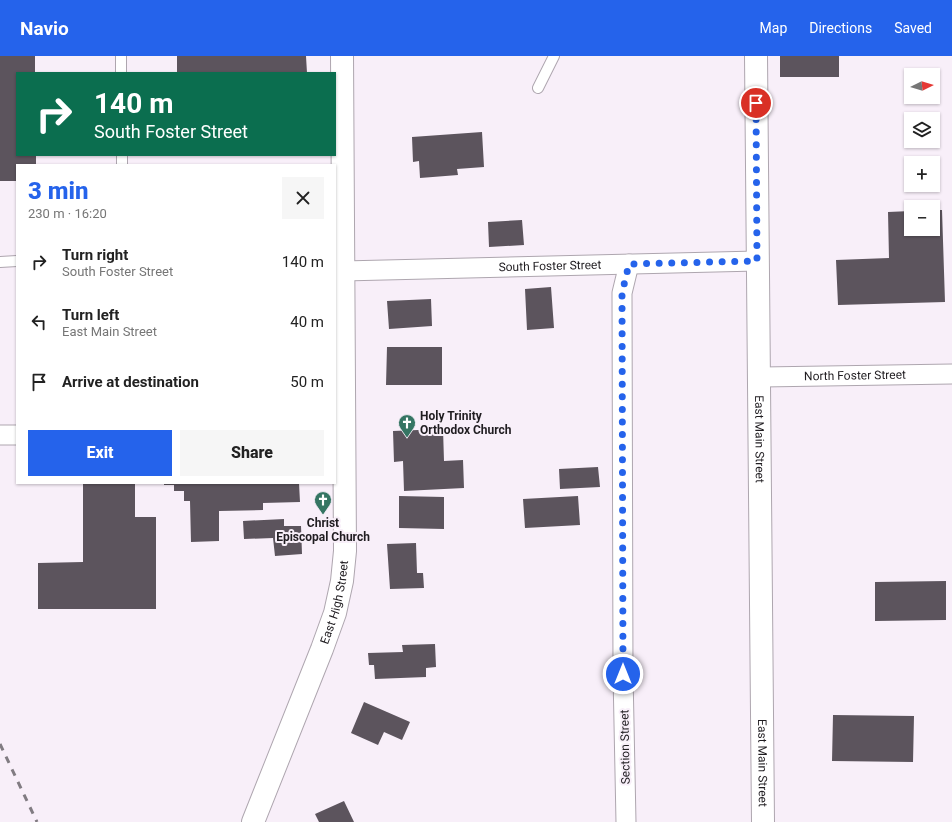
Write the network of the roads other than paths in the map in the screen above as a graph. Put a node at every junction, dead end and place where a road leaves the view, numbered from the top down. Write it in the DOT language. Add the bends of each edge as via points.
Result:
graph roads {
  1 [pos="121,56"];
  2 [pos="342,56"];
  3 [pos="554,56"];
  4 [pos="756,56"];
  5 [pos="121,72"];
  6 [pos="538,88"];
  7 [pos="757,261"];
  8 [pos="0,262"];
  9 [pos="16,262"];
  10 [pos="629,264"];
  11 [pos="344,271"];
  12 [pos="952,374"];
  13 [pos="758,377"];
  14 [pos="340,430"];
  15 [pos="0,435"];
  16 [pos="16,435"];
  17 [pos="253,822"];
  18 [pos="626,822"];
  19 [pos="763,822"];
  1 -- 5 [label="lane"];
  2 -- 11 [label="street, East High Street"];
  3 -- 6 [label="lane"];
  4 -- 7 [label="street, East Main Street"];
  7 -- 10 [label="street, South Foster Street"];
  7 -- 13 [label="street, East Main Street"];
  8 -- 9 [label="lane"];
  10 -- 11 [label="street, South Foster Street"];
  10 -- 18 [label="street, Section Street" via="622,293"];
  11 -- 14 [label="street, East High Street"];
  12 -- 13 [label="street, North Foster Street"];
  13 -- 19 [label="street, East Main Street"];
  14 -- 17 [label="street, East High Street" via="346,551 335,613"];
  15 -- 16 [label="street"];
}
